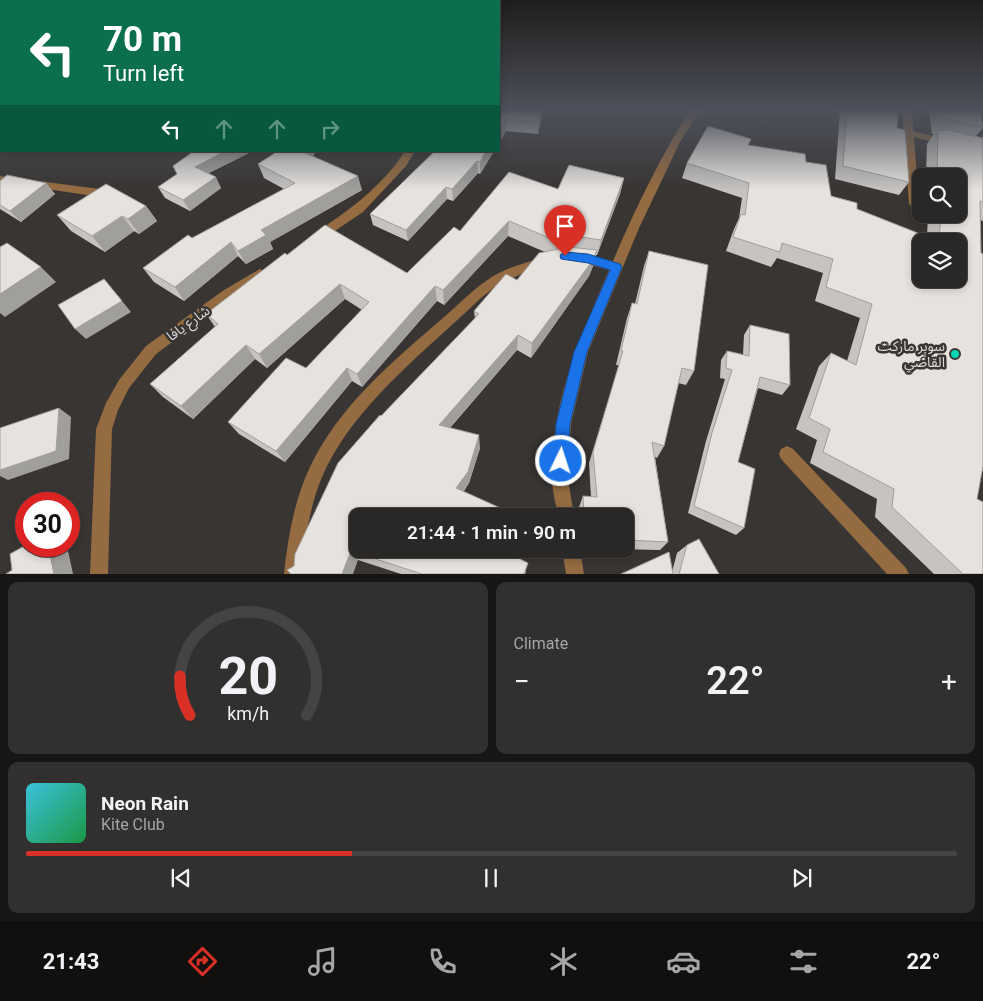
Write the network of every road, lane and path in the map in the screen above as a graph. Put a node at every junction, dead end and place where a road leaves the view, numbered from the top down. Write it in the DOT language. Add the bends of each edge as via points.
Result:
graph roads {
  1 [pos="678,137"];
  2 [pos="910,137"];
  3 [pos="926,137"];
  4 [pos="956,144"];
  5 [pos="409,152"];
  6 [pos="912,168"];
  7 [pos="0,179"];
  8 [pos="100,193"];
  9 [pos="302,247"];
  10 [pos="616,267"];
  11 [pos="269,268"];
  12 [pos="787,454"];
  13 [pos="565,508"];
  14 [pos="572,558"];
  15 [pos="99,574"];
  16 [pos="293,574"];
  17 [pos="575,574"];
  18 [pos="900,574"];
  1 -- 10 [label="street"];
  2 -- 6 [label="street"];
  3 -- 4 [label="street"];
  5 -- 9 [label="street" via="359,209"];
  7 -- 8 [label="street"];
  10 -- 13 [label="street" via="581,352 563,424 560,479"];
  10 -- 16 [label="street" via="588,258 561,257 509,272 490,284 386,379 346,421 322,460 308,493 296,537"];
  11 -- 15 [label="street, شارع يافا" via="151,350 135,368 111,408 104,429"];
  12 -- 18 [label="street"];
  14 -- 17 [label="street"];
}
